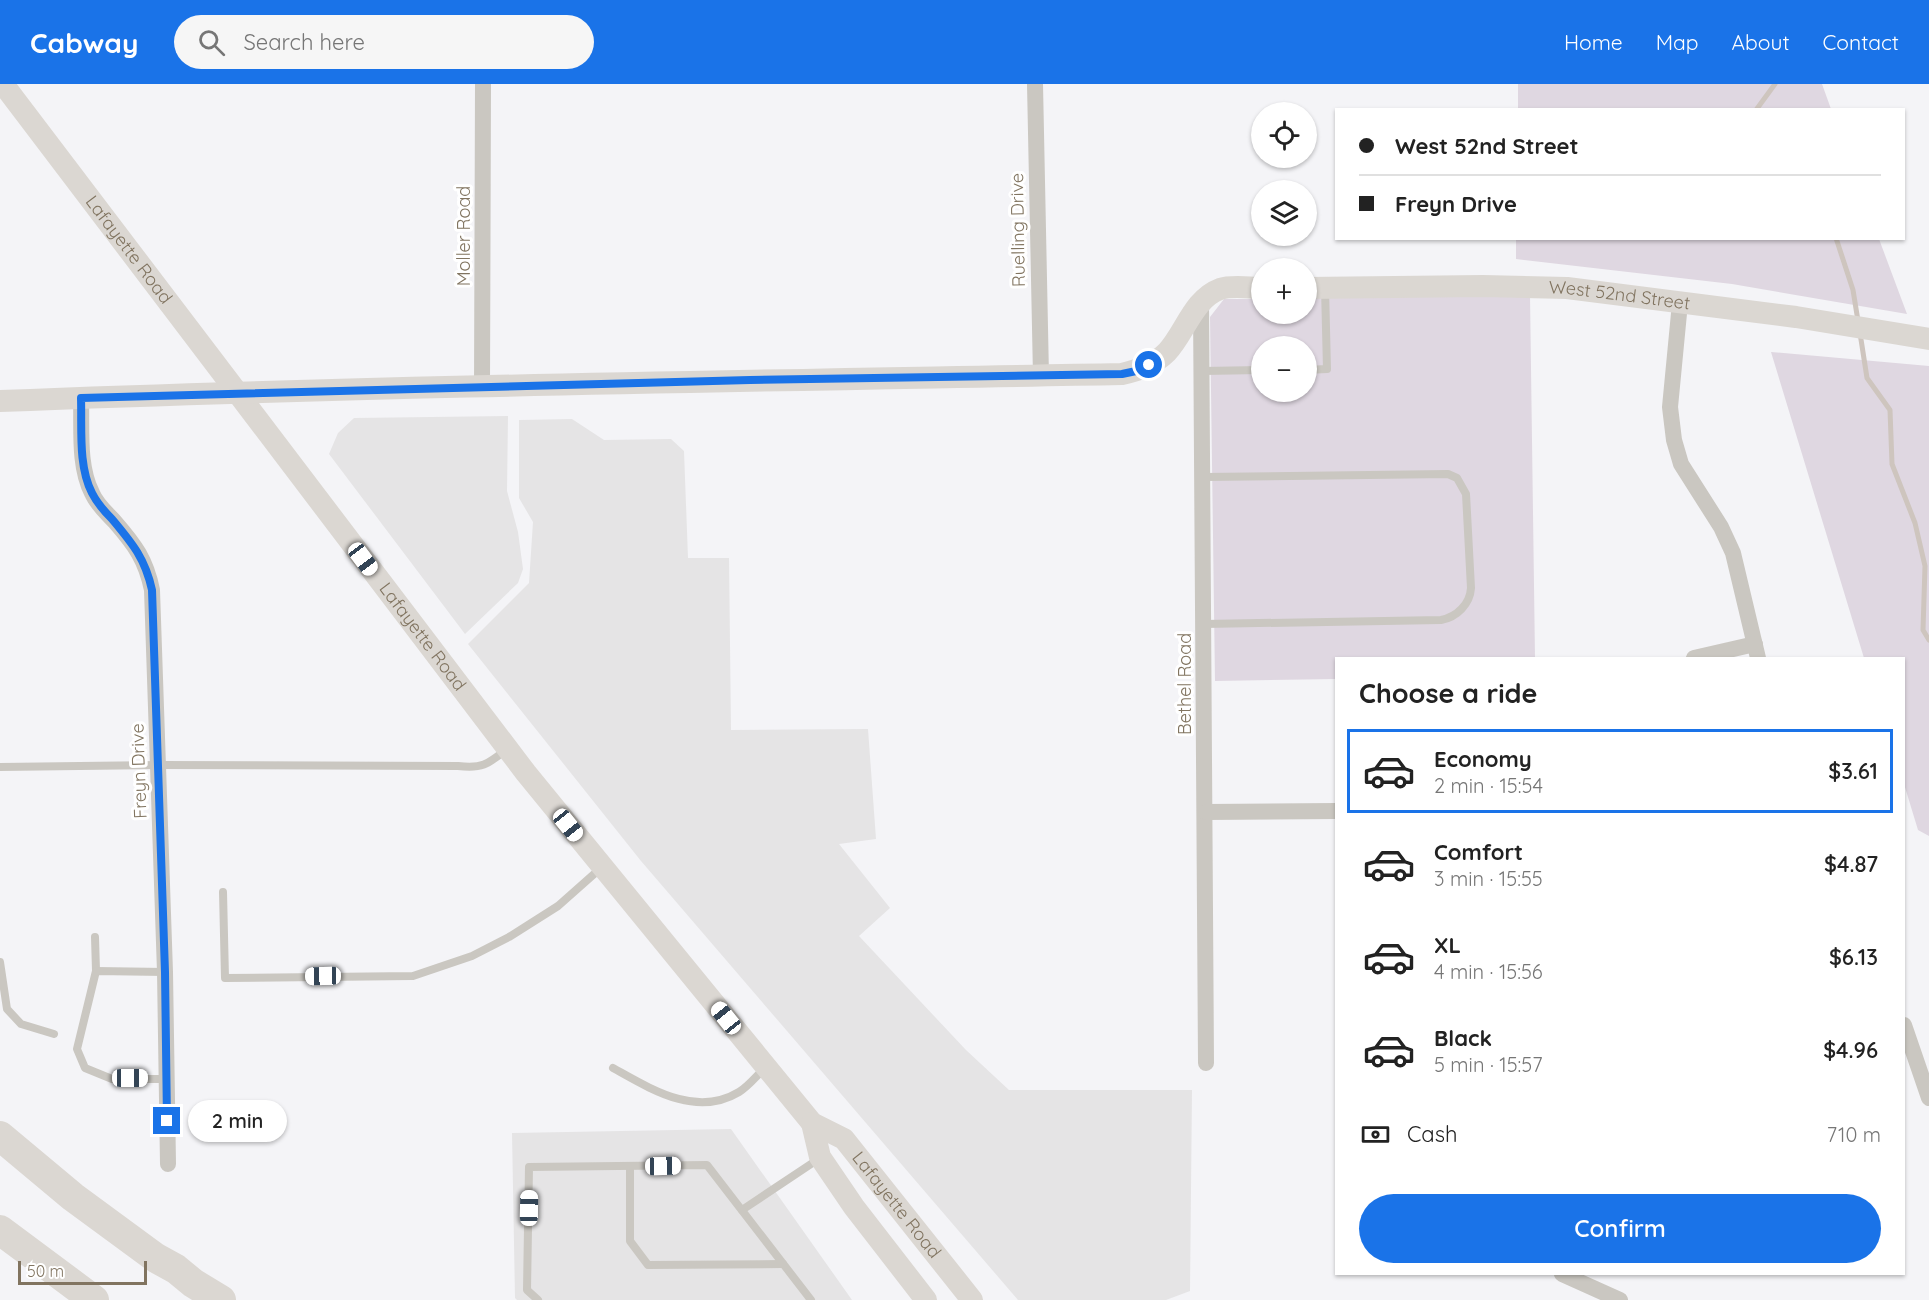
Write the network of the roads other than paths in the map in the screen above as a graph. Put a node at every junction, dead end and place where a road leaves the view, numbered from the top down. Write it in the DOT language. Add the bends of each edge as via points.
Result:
graph roads {
  1 [pos="3,84"];
  2 [pos="483,84"];
  3 [pos="1035,84"];
  4 [pos="1251,288"];
  5 [pos="1317,288"];
  6 [pos="1317,295"];
  7 [pos="1680,303"];
  8 [pos="1201,304"];
  9 [pos="1929,339"];
  10 [pos="1317,369"];
  11 [pos="1251,370"];
  12 [pos="1202,371"];
  13 [pos="1041,376"];
  14 [pos="483,388"];
  15 [pos="237,392"];
  16 [pos="81,398"];
  17 [pos="0,401"];
  18 [pos="1203,477"];
  19 [pos="1204,624"];
  20 [pos="1756,651"];
  21 [pos="1703,657"];
  22 [pos="508,749"];
  23 [pos="159,765"];
  24 [pos="0,767"];
  25 [pos="1335,811"];
  26 [pos="1206,812"];
  27 [pos="603,867"];
  28 [pos="223,892"];
  29 [pos="95,937"];
  30 [pos="0,962"];
  31 [pos="96,971"];
  32 [pos="165,972"];
  33 [pos="1905,1032"];
  34 [pos="54,1034"];
  35 [pos="1206,1063"];
  36 [pos="766,1066"];
  37 [pos="613,1068"];
  38 [pos="1910,1069"];
  39 [pos="167,1078"];
  40 [pos="1929,1098"];
  41 [pos="812,1123"];
  42 [pos="0,1136"];
  43 [pos="820,1157"];
  44 [pos="168,1164"];
  45 [pos="630,1166"];
  46 [pos="742,1210"];
  47 [pos="0,1230"];
  48 [pos="783,1264"];
  49 [pos="176,1269"];
  50 [pos="1564,1275"];
  51 [pos="93,1300"];
  52 [pos="221,1300"];
  53 [pos="239,1300"];
  54 [pos="538,1300"];
  55 [pos="811,1300"];
  56 [pos="926,1300"];
  57 [pos="972,1300"];
  58 [pos="1620,1300"];
  1 -- 15 [label="street, Lafayette Road"];
  2 -- 14 [label="street, Moller Road"];
  3 -- 13 [label="street, Ruelling Drive"];
  4 -- 8 [label="street" via="1225,288"];
  5 -- 7 [label="street, West 52nd Street" via="1532,286"];
  6 -- 10 [label="lane" via="1327,369"];
  7 -- 9 [label="street, West 52nd Street"];
  7 -- 20 [label="street" via="1670,407 1674,440 1682,464 1731,546"];
  8 -- 12 [label="street, Bethel Road"];
  8 -- 13 [label="street" via="1168,350 1141,370"];
  11 -- 12 [label="lane"];
  12 -- 18 [label="street, Bethel Road"];
  13 -- 14 [label="street"];
  14 -- 15 [label="street"];
  15 -- 16 [label="street"];
  15 -- 22 [label="street, Lafayette Road"];
  16 -- 17 [label="street"];
  16 -- 23 [label="street, Freyn Drive" via="83,453 91,492 142,557 152,590"];
  18 -- 19 [label="street, Bethel Road"];
  18 -- 19 [label="lane" via="1448,474 1458,478 1466,494 1471,588 1471,596 1458,612 1441,620"];
  19 -- 26 [label="street, Bethel Road"];
  20 -- 21 [label="street"];
  22 -- 23 [label="lane" via="476,768"];
  22 -- 27 [label="street, Lafayette Road"];
  23 -- 24 [label="lane"];
  23 -- 32 [label="street, Freyn Drive"];
  25 -- 26 [label="street"];
  26 -- 35 [label="street, Bethel Road"];
  27 -- 28 [label="lane" via="558,906 509,937 472,956 413,976 225,978"];
  27 -- 36 [label="street, Lafayette Road"];
  29 -- 31 [label="lane"];
  30 -- 34 [label="lane" via="7,1009 21,1024"];
  31 -- 32 [label="lane"];
  31 -- 39 [label="lane" via="77,1048 85,1068 112,1078"];
  32 -- 39 [label="street, Freyn Drive"];
  33 -- 38 [label="street"];
  36 -- 37 [label="lane" via="741,1091 724,1100 699,1103 659,1092"];
  36 -- 41 [label="street, Lafayette Road"];
  38 -- 40 [label="street"];
  39 -- 44 [label="street, Freyn Drive"];
  41 -- 43 [label="street, Lafayette Road"];
  41 -- 57 [label="street, Lafayette Road" via="844,1138"];
  42 -- 49 [label="highway" via="73,1197"];
  43 -- 46 [label="lane"];
  43 -- 56 [label="street, Lafayette Road"];
  45 -- 46 [label="lane" via="707,1165"];
  45 -- 48 [label="lane" via="630,1241 648,1265"];
  45 -- 54 [label="lane" via="529,1167 527,1290"];
  46 -- 48 [label="lane"];
  47 -- 51 [label="highway"];
  48 -- 55 [label="lane"];
  49 -- 52 [label="highway"];
  49 -- 53 [label="highway"];
  50 -- 58 [label="street"];
}
